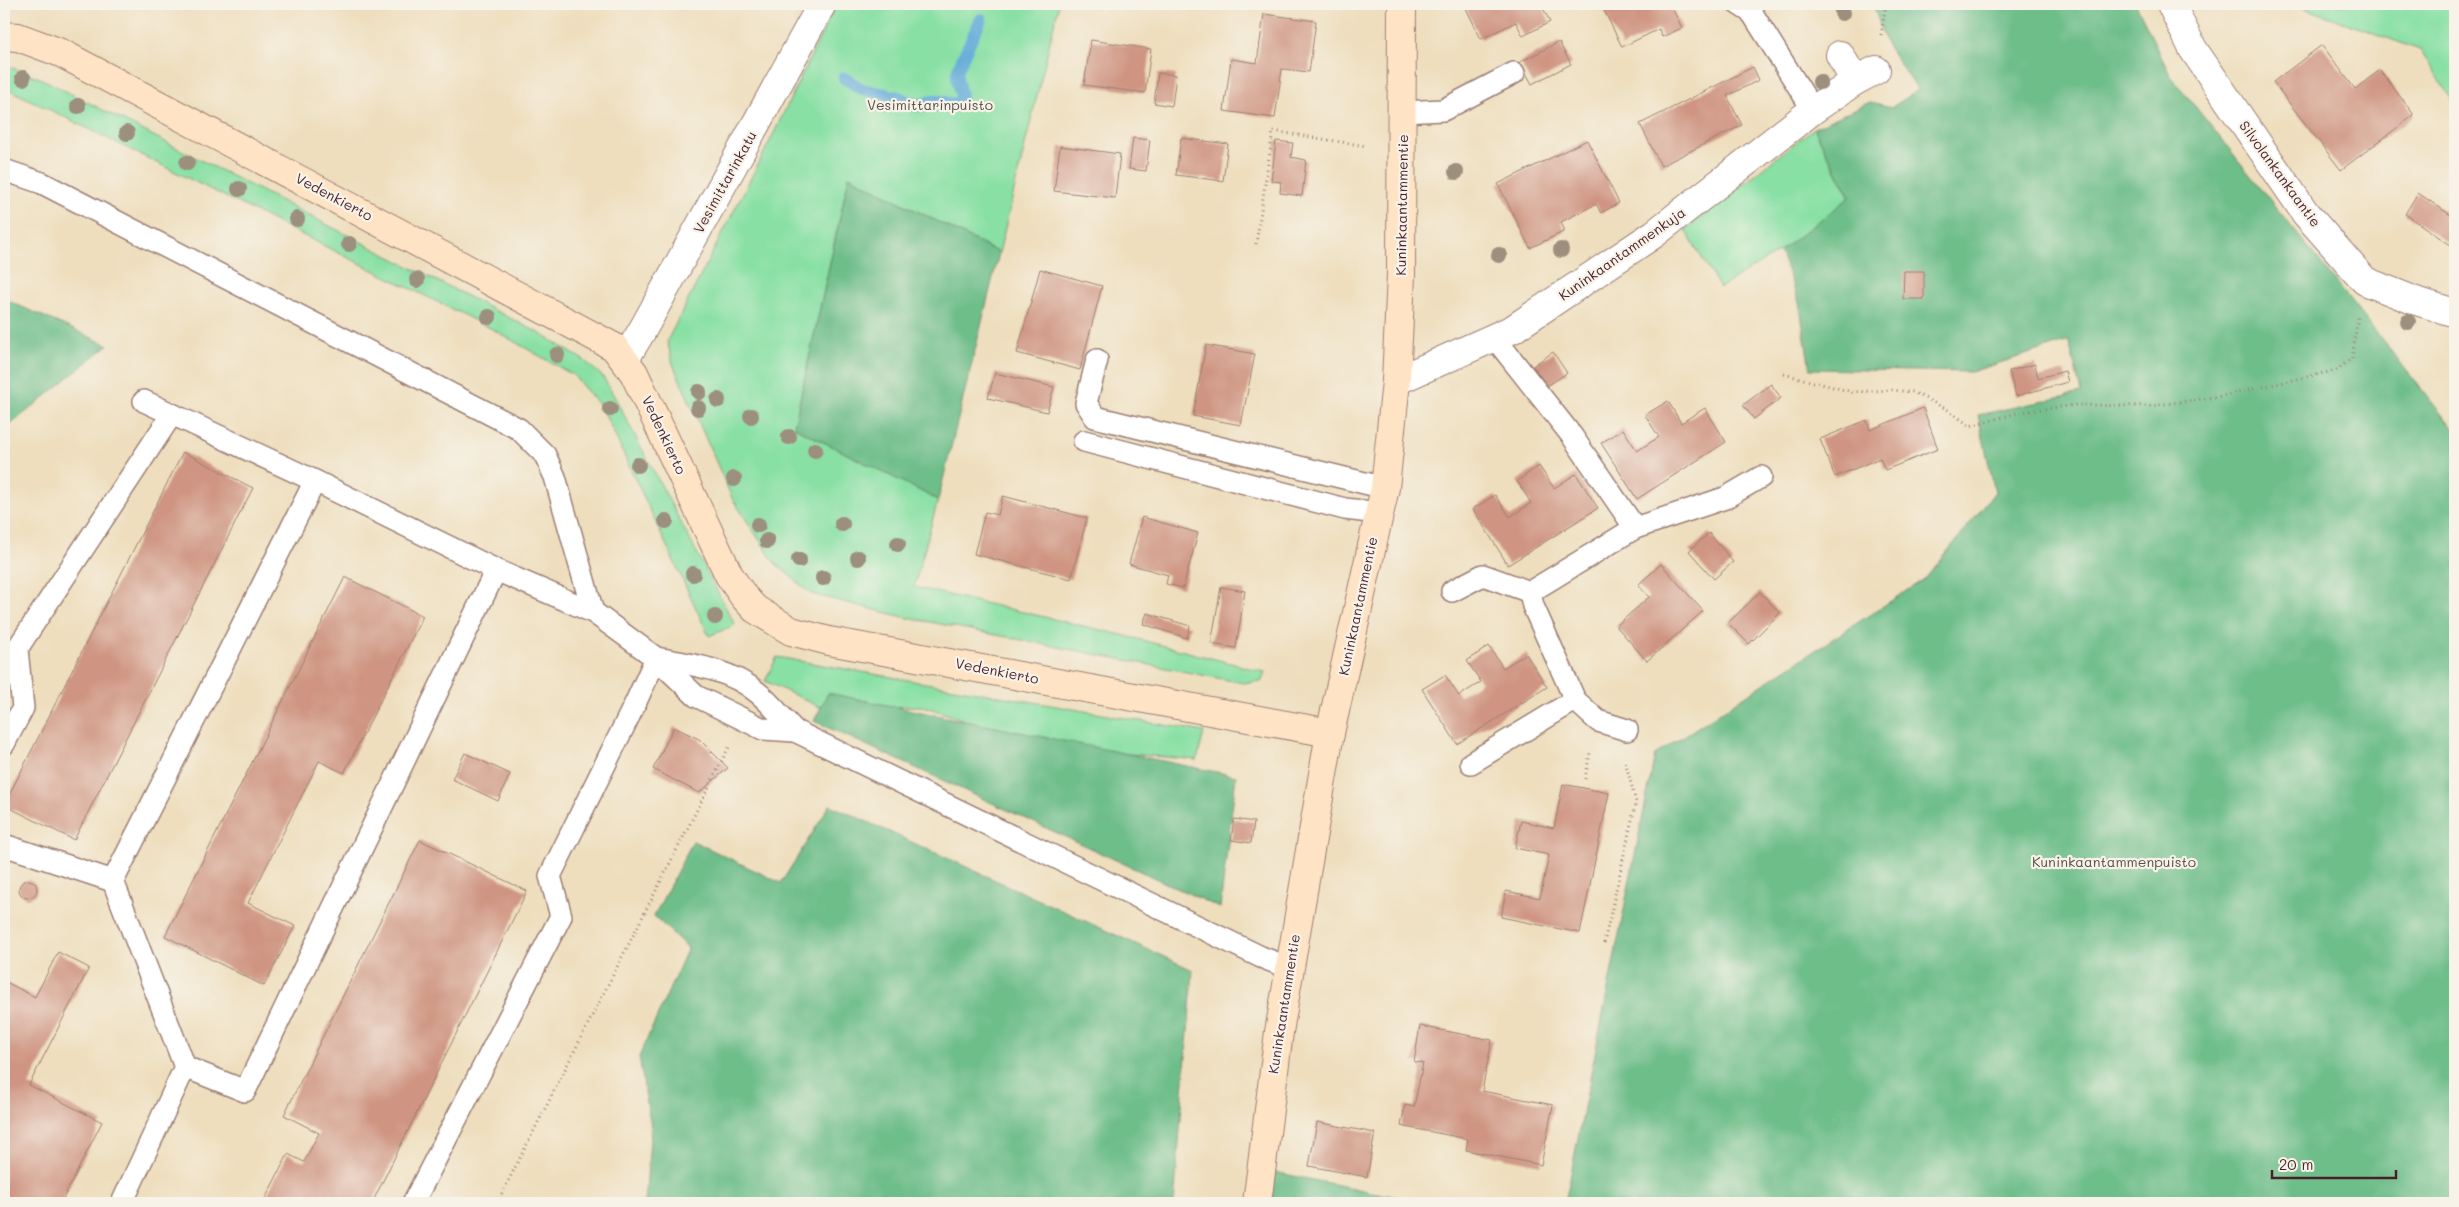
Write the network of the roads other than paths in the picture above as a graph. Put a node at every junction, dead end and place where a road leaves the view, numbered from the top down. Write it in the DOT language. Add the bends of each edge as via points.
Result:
graph roads {
  1 [pos="822,4"];
  2 [pos="1402,4"];
  3 [pos="1738,4"];
  4 [pos="2171,4"];
  5 [pos="4,36"];
  6 [pos="1840,55"];
  7 [pos="1514,73"];
  8 [pos="1813,110"];
  9 [pos="1402,112"];
  10 [pos="4,170"];
  11 [pos="2455,313"];
  12 [pos="1494,338"];
  13 [pos="625,359"];
  14 [pos="1097,360"];
  15 [pos="1396,381"];
  16 [pos="144,401"];
  17 [pos="172,414"];
  18 [pos="1084,441"];
  19 [pos="1761,476"];
  20 [pos="316,481"];
  21 [pos="1382,501"];
  22 [pos="1635,528"];
  23 [pos="496,570"];
  24 [pos="1452,591"];
  25 [pos="1530,592"];
  26 [pos="593,612"];
  27 [pos="656,658"];
  28 [pos="1575,700"];
  29 [pos="1626,730"];
  30 [pos="795,731"];
  31 [pos="1330,733"];
  32 [pos="4,744"];
  33 [pos="1471,763"];
  34 [pos="4,845"];
  35 [pos="113,882"];
  36 [pos="1289,968"];
  37 [pos="185,1067"];
  38 [pos="122,1203"];
  39 [pos="413,1203"];
  40 [pos="1257,1203"];
  1 -- 13 [label="street, Vesimittarinkatu"];
  2 -- 9 [label="street, Kuninkaantammentie"];
  3 -- 8 [label="lane" via="1752,13"];
  4 -- 11 [label="street, Silvolankankaantie" via="2193,49 2306,214 2365,281"];
  5 -- 13 [label="street, Vedenkierto" via="18,37 61,53 599,337"];
  6 -- 8 [label="street, Kuninkaantammenkuja" via="1865,76"];
  7 -- 9 [label="lane" via="1443,110"];
  8 -- 12 [label="street, Kuninkaantammenkuja" via="1654,234 1513,329"];
  9 -- 15 [label="street, Kuninkaantammentie" via="1401,275"];
  10 -- 26 [label="lane" via="42,184 519,429 545,455 555,477"];
  12 -- 15 [label="street, Kuninkaantammenkuja"];
  12 -- 22 [label="lane" via="1572,436"];
  13 -- 31 [label="street, Vedenkierto" via="730,576 755,609 791,631 829,641"];
  14 -- 21 [label="lane" via="1086,403 1095,418"];
  15 -- 21 [label="street, Kuninkaantammentie"];
  16 -- 17 [label="lane"];
  17 -- 20 [label="lane"];
  17 -- 32 [label="lane" via="16,649 23,708"];
  18 -- 21 [label="lane" via="1345,509"];
  19 -- 22 [label="lane" via="1725,498"];
  20 -- 23 [label="lane"];
  20 -- 35 [label="lane"];
  21 -- 31 [label="street, Kuninkaantammentie"];
  22 -- 25 [label="lane"];
  23 -- 26 [label="lane"];
  23 -- 37 [label="lane" via="245,1091"];
  24 -- 25 [label="lane" via="1483,575"];
  25 -- 28 [label="lane" via="1533,606"];
  26 -- 27 [label="lane"];
  27 -- 30 [label="lane" via="696,696 763,729"];
  27 -- 30 [label="lane" via="709,667 741,683 756,691"];
  27 -- 39 [label="lane" via="550,876 561,916"];
  28 -- 29 [label="lane" via="1598,721"];
  28 -- 33 [label="lane"];
  30 -- 36 [label="lane"];
  31 -- 36 [label="street, Kuninkaantammentie"];
  34 -- 35 [label="lane"];
  35 -- 37 [label="lane"];
  36 -- 40 [label="street, Kuninkaantammentie"];
  37 -- 38 [label="lane"];
}
